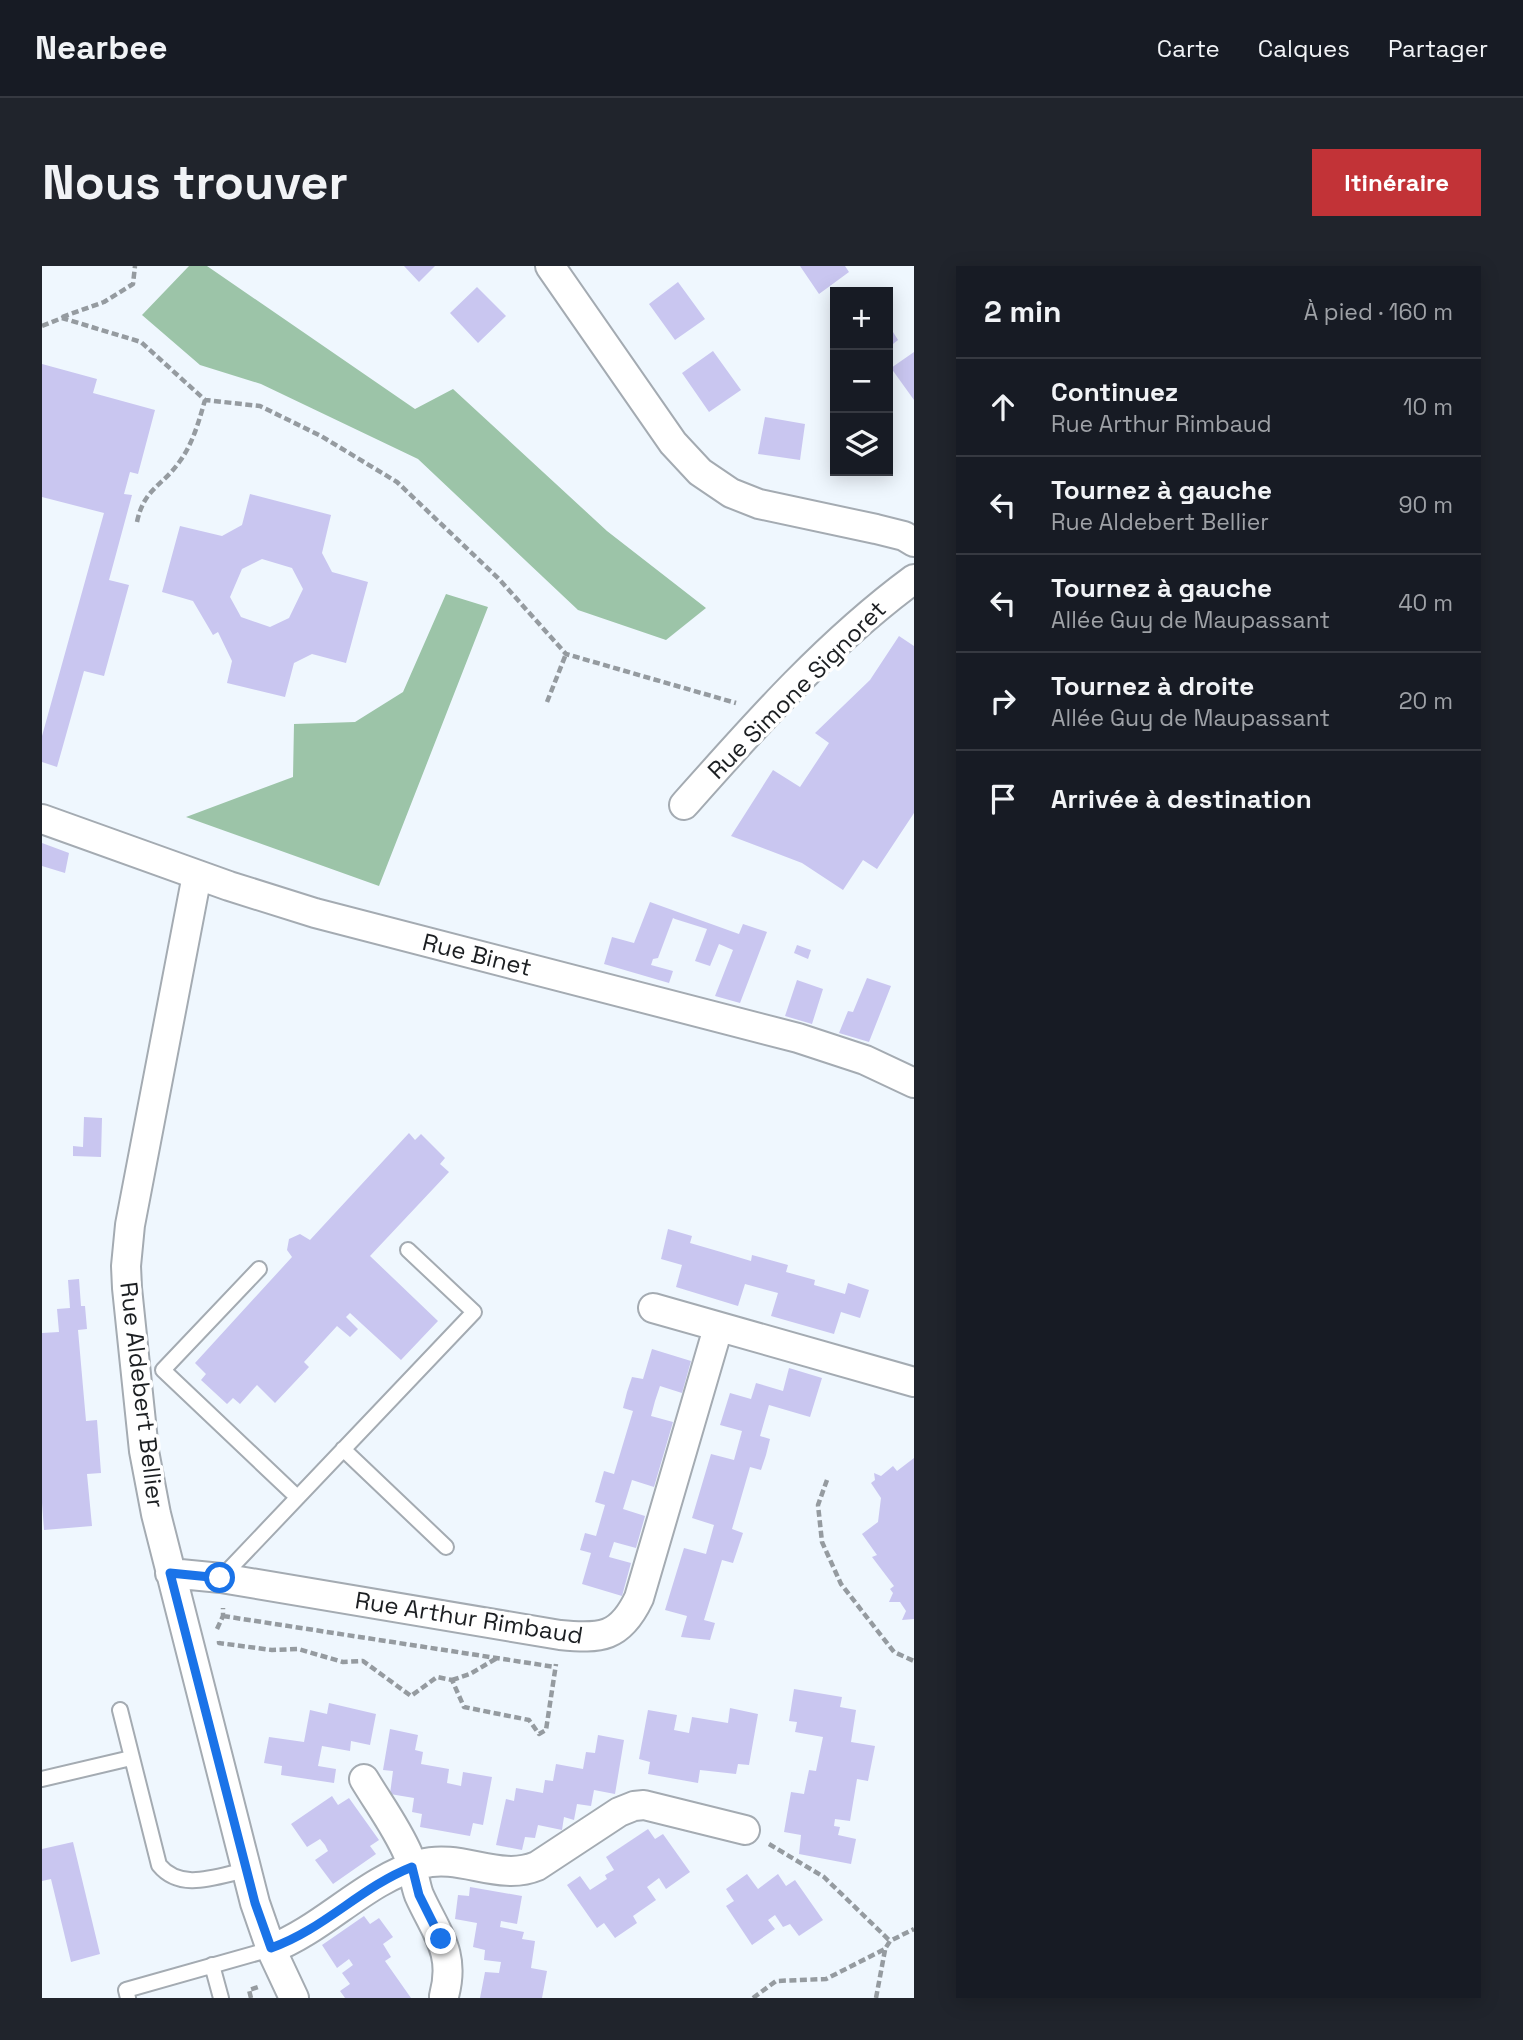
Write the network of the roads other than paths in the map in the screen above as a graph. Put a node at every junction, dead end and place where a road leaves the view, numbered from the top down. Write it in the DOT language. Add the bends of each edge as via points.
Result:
graph roads {
  1 [pos="550,266"];
  2 [pos="914,542"];
  3 [pos="914,579"];
  4 [pos="684,805"];
  5 [pos="42,819"];
  6 [pos="197,875"];
  7 [pos="914,1083"];
  8 [pos="408,1250"];
  9 [pos="259,1269"];
  10 [pos="653,1308"];
  11 [pos="719,1328"];
  12 [pos="914,1382"];
  13 [pos="343,1449"];
  14 [pos="297,1497"];
  15 [pos="446,1547"];
  16 [pos="170,1573"];
  17 [pos="220,1578"];
  18 [pos="120,1710"];
  19 [pos="131,1758"];
  20 [pos="42,1779"];
  21 [pos="364,1779"];
  22 [pos="745,1830"];
  23 [pos="412,1867"];
  24 [pos="247,1870"];
  25 [pos="271,1948"];
  26 [pos="212,1965"];
  27 [pos="444,1996"];
  28 [pos="128,1998"];
  29 [pos="221,1998"];
  30 [pos="295,1998"];
  1 -- 2 [label="street" via="673,443 701,472 752,501"];
  3 -- 4 [label="street, Rue Simone Signoret" via="849,631 767,712"];
  5 -- 6 [label="street, Rue Binet"];
  6 -- 7 [label="street, Rue Binet" via="315,913 798,1038 865,1060"];
  6 -- 16 [label="street, Rue Aldebert Bellier" via="134,1201 126,1266 144,1451"];
  8 -- 13 [label="lane" via="474,1311"];
  9 -- 14 [label="lane" via="163,1370"];
  10 -- 11 [label="street"];
  11 -- 12 [label="street"];
  11 -- 17 [label="street, Rue Arthur Rimbaud" via="634,1608 620,1626 599,1637 560,1635"];
  13 -- 14 [label="lane"];
  13 -- 15 [label="lane"];
  14 -- 17 [label="lane"];
  16 -- 17 [label="street, Rue Arthur Rimbaud"];
  16 -- 24 [label="street, Rue Aldebert Bellier"];
  18 -- 19 [label="lane"];
  19 -- 20 [label="lane"];
  19 -- 24 [label="lane" via="154,1854 166,1874 189,1882"];
  21 -- 23 [label="street" via="397,1832"];
  22 -- 23 [label="street" via="644,1805 626,1808 527,1870 507,1872 451,1861"];
  23 -- 25 [label="street" via="387,1878 298,1937"];
  23 -- 27 [label="street" via="449,1962"];
  24 -- 25 [label="street, Rue Aldebert Bellier"];
  25 -- 26 [label="lane"];
  25 -- 30 [label="street, Rue Aldebert Bellier"];
  26 -- 28 [label="lane" via="126,1990"];
  26 -- 29 [label="lane"];
}
